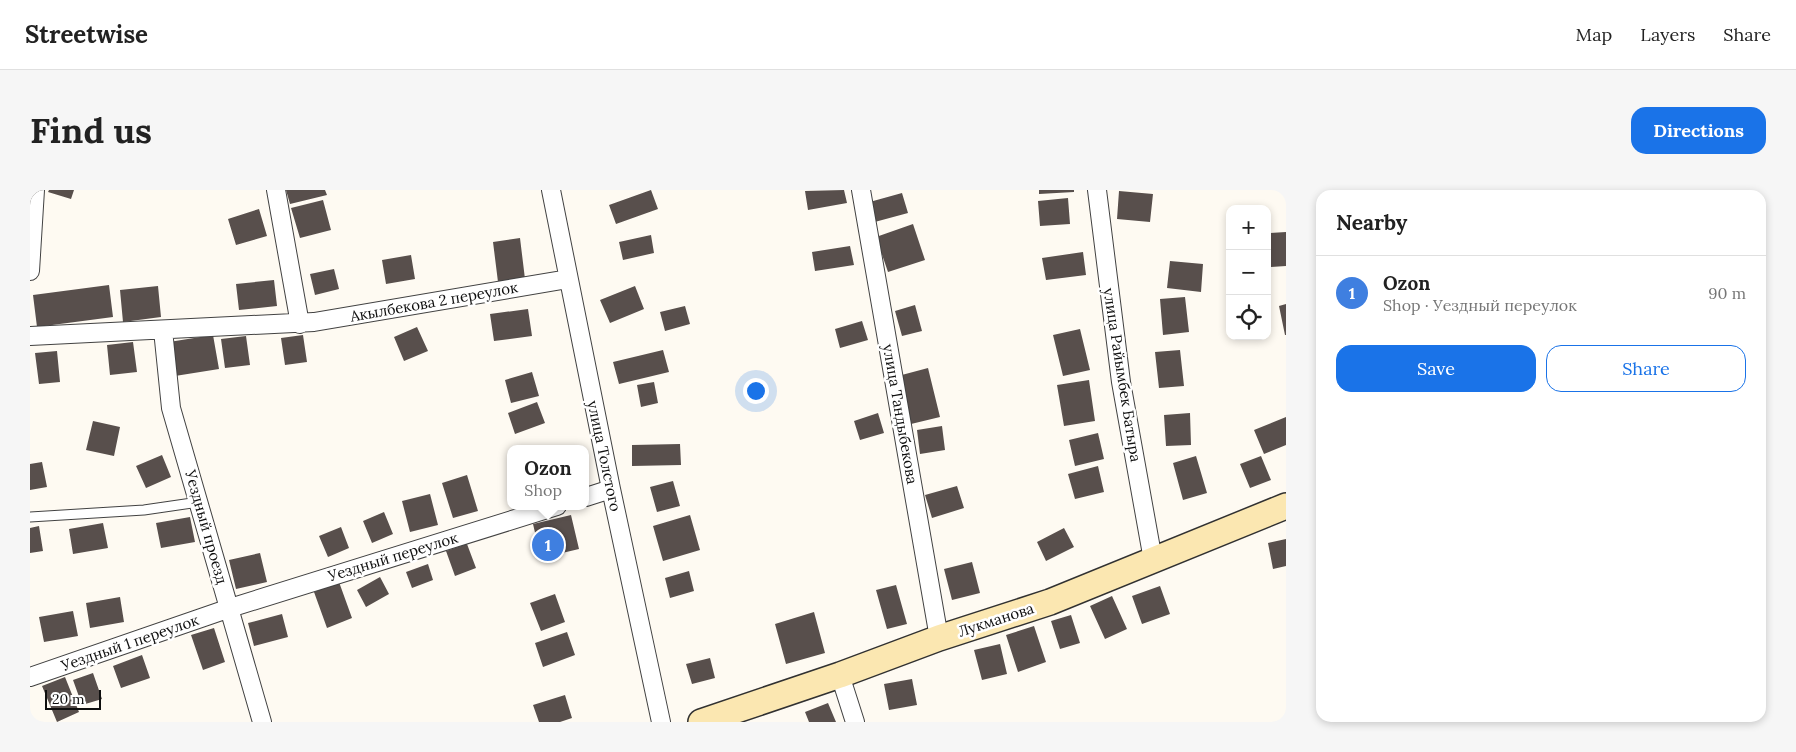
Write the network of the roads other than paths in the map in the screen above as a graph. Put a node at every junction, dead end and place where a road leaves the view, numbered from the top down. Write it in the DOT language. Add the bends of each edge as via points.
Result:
graph roads {
  1 [pos="34,190"];
  2 [pos="276,190"];
  3 [pos="551,190"];
  4 [pos="861,190"];
  5 [pos="1097,190"];
  6 [pos="30,271"];
  7 [pos="568,279"];
  8 [pos="300,324"];
  9 [pos="163,330"];
  10 [pos="30,336"];
  11 [pos="611,489"];
  12 [pos="589,496"];
  13 [pos="199,502"];
  14 [pos="1286,506"];
  15 [pos="544,510"];
  16 [pos="30,517"];
  17 [pos="1153,560"];
  18 [pos="230,608"];
  19 [pos="939,638"];
  20 [pos="840,675"];
  21 [pos="30,677"];
  22 [pos="262,722"];
  23 [pos="661,722"];
  24 [pos="701,722"];
  25 [pos="855,722"];
  1 -- 6 [label="street"];
  2 -- 8 [label="street"];
  3 -- 7 [label="street, улица Толстого"];
  4 -- 19 [label="street, улица Тандыбекова"];
  5 -- 17 [label="street, улица Райымбек Батыра" via="1121,382"];
  7 -- 8 [label="street, Акылбекова 2 переулок"];
  7 -- 11 [label="street, улица Толстого"];
  8 -- 9 [label="street, Акылбекова 2 переулок"];
  9 -- 10 [label="street, Акылбекова 2 переулок"];
  9 -- 13 [label="street, Уездный проезд" via="172,408"];
  11 -- 12 [label="street"];
  11 -- 23 [label="street, улица Толстого"];
  13 -- 16 [label="lane" via="144,510"];
  13 -- 18 [label="street, Уездный проезд"];
  14 -- 17 [label="street, Лукманова"];
  15 -- 18 [label="street, Уездный переулок"];
  17 -- 19 [label="street, Лукманова" via="1050,602"];
  18 -- 21 [label="street, Уездный 1 переулок"];
  18 -- 22 [label="street, Уездный проезд"];
  19 -- 20 [label="street, Лукманова"];
  20 -- 24 [label="street, Лукманова"];
  20 -- 25 [label="street"];
}
